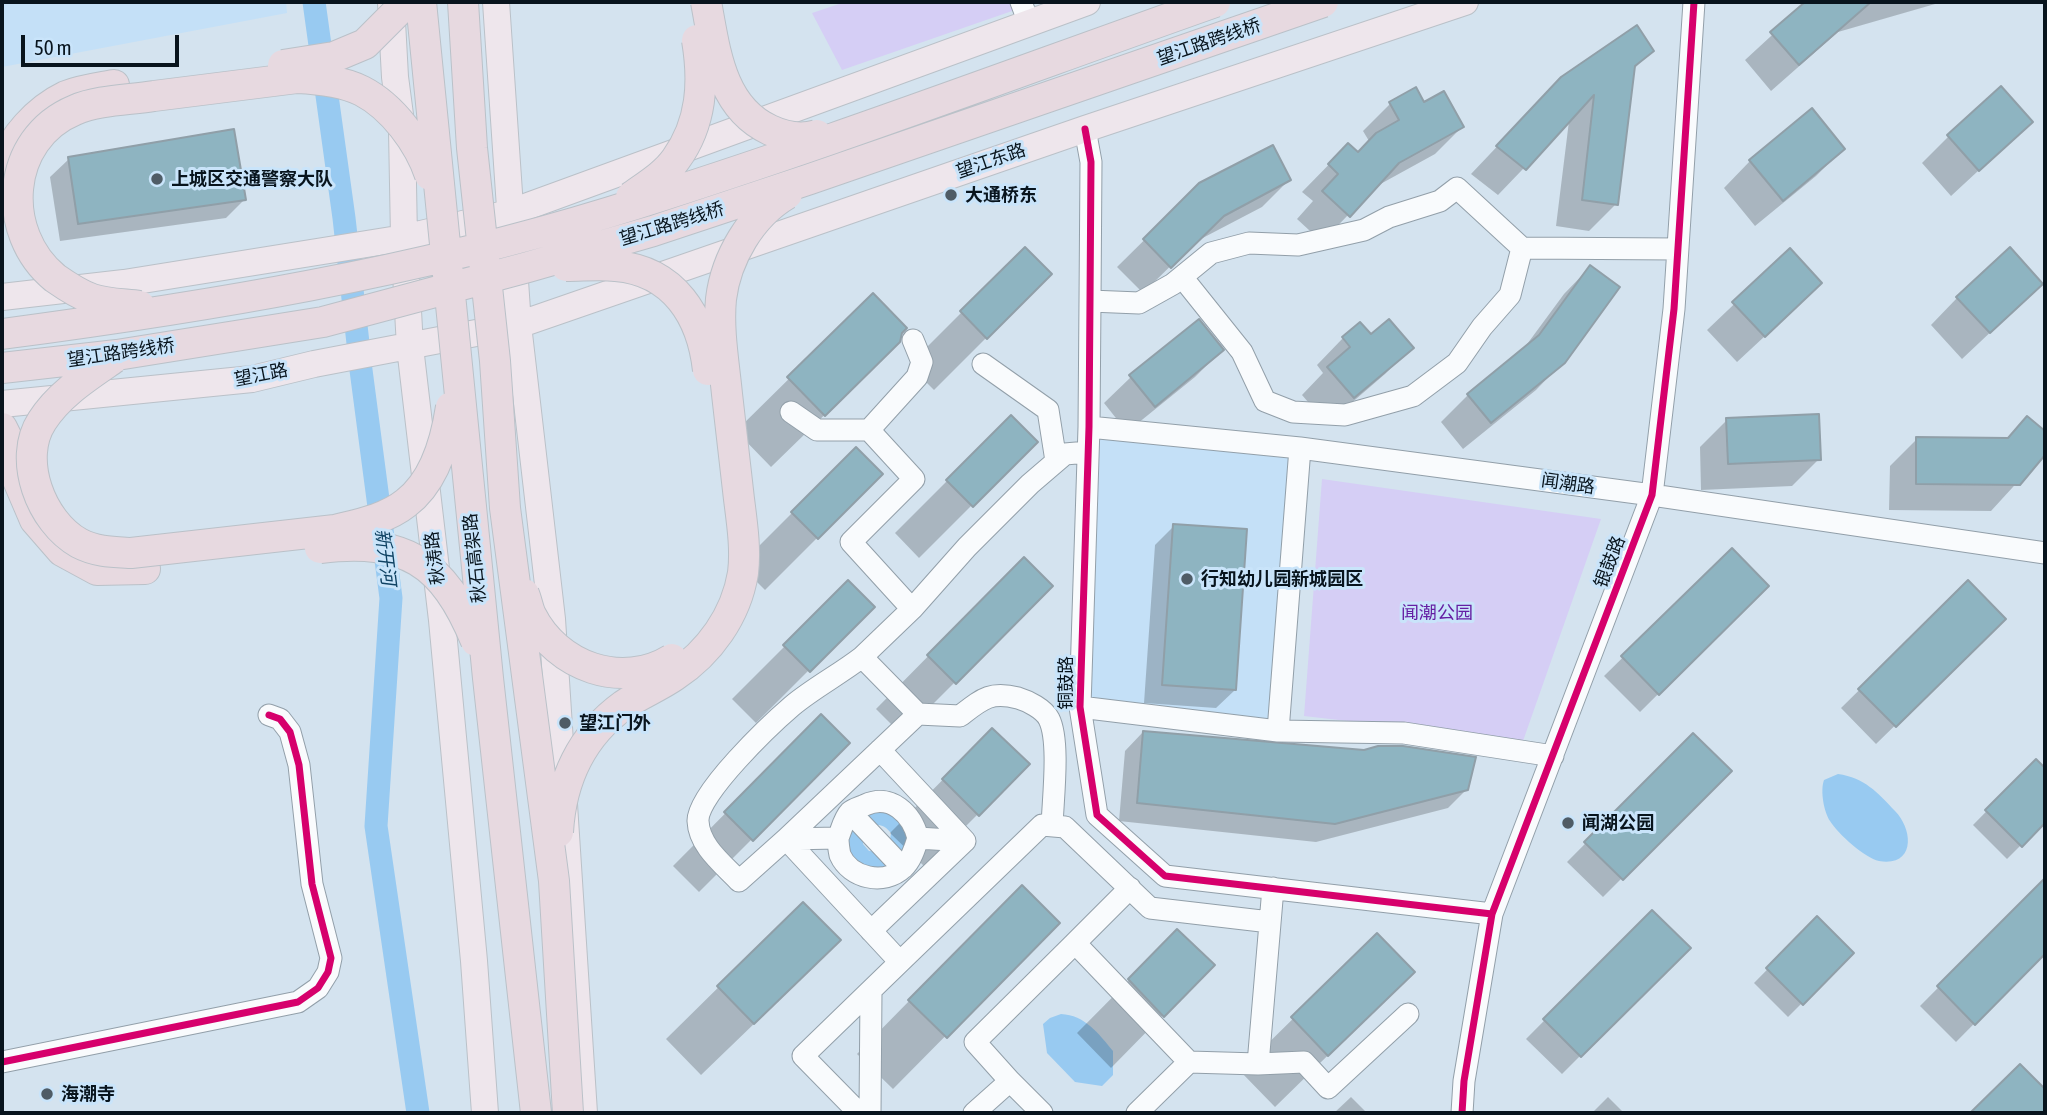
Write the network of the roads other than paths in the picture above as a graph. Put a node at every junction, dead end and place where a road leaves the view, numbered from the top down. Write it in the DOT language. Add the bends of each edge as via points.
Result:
graph roads {
  1 [pos="391,2"];
  2 [pos="405,2"];
  3 [pos="421,2"];
  4 [pos="463,2"];
  5 [pos="496,2"];
  6 [pos="691,2"];
  7 [pos="706,2"];
  8 [pos="1087,2"];
  9 [pos="1215,2"];
  10 [pos="1324,2"];
  11 [pos="1465,2"];
  12 [pos="1694,2"];
  13 [pos="1025,13"];
  14 [pos="896,117"];
  15 [pos="1085,129"];
  16 [pos="2,167"];
  17 [pos="810,179"];
  18 [pos="439,199"];
  19 [pos="509,213"];
  20 [pos="609,213"];
  21 [pos="404,238"];
  22 [pos="1522,247"];
  23 [pos="1678,249"];
  24 [pos="528,267"];
  25 [pos="1182,277"];
  26 [pos="2,297"];
  27 [pos="1090,301"];
  28 [pos="175,311"];
  29 [pos="518,325"];
  30 [pos="2,334"];
  31 [pos="913,340"];
  32 [pos="400,349"];
  33 [pos="117,355"];
  34 [pos="984,364"];
  35 [pos="2,368"];
  36 [pos="456,372"];
  37 [pos="2,404"];
  38 [pos="1282,407"];
  39 [pos="791,412"];
  40 [pos="1089,427"];
  41 [pos="2,428"];
  42 [pos="869,430"];
  43 [pos="1291,447"];
  44 [pos="1088,452"];
  45 [pos="1056,461"];
  46 [pos="1652,495"];
  47 [pos="510,553"];
  48 [pos="2045,553"];
  49 [pos="912,609"];
  50 [pos="862,657"];
  51 [pos="488,678"];
  52 [pos="1080,707"];
  53 [pos="918,714"];
  54 [pos="269,715"];
  55 [pos="1278,731"];
  56 [pos="880,750"];
  57 [pos="1553,756"];
  58 [pos="850,812"];
  59 [pos="1052,825"];
  60 [pos="838,838"];
  61 [pos="918,838"];
  62 [pos="786,839"];
  63 [pos="965,841"];
  64 [pos="903,868"];
  65 [pos="554,881"];
  66 [pos="1130,888"];
  67 [pos="1273,888"];
  68 [pos="1492,914"];
  69 [pos="1270,922"];
  70 [pos="871,931"];
  71 [pos="1074,943"];
  72 [pos="900,962"];
  73 [pos="871,991"];
  74 [pos="1408,1014"];
  75 [pos="2,1062"];
  76 [pos="1189,1062"];
  77 [pos="1258,1064"];
  78 [pos="1010,1081"];
  79 [pos="485,1113"];
  80 [pos="536,1113"];
  81 [pos="568,1113"];
  82 [pos="584,1113"];
  83 [pos="859,1113"];
  84 [pos="870,1113"];
  85 [pos="974,1113"];
  86 [pos="1042,1113"];
  87 [pos="1137,1113"];
  88 [pos="1462,1113"];
  1 -- 21 [label="main road, 秋涛路" via="402,130"];
  2 -- 16 [label="highway, bridge" via="365,44 334,57 114,85 66,97 27,126 7,151"];
  3 -- 18 [label="highway, 秋石高架路, bridge"];
  4 -- 47 [label="highway, 秋石高架路, bridge"];
  5 -- 19 [label="main road"];
  6 -- 20 [label="highway, bridge" via="702,86 691,134 676,161"];
  7 -- 14 [label="highway, bridge" via="727,87 762,126 782,135 807,138 864,120"];
  8 -- 13 [label="main road"];
  9 -- 14 [label="highway, 望江路跨线桥, bridge"];
  10 -- 17 [label="highway, 望江路跨线桥, bridge"];
  11 -- 15 [label="main road, 望江东路"];
  12 -- 23 [label="street, 银鼓路"];
  13 -- 19 [label="main road"];
  14 -- 20 [label="highway, 望江路跨线桥, bridge"];
  15 -- 27 [label="street, 铜鼓路" via="1091,162"];
  15 -- 29 [label="main road, 望江东路"];
  17 -- 24 [label="highway, 望江路跨线桥, bridge"];
  17 -- 65 [label="highway, bridge" via="778,199 755,221 728,269 721,299 721,340 743,538 743,573 734,603 720,633 697,660 622,707 582,750 559,804"];
  18 -- 28 [label="highway, bridge" via="409,135 387,109 362,91 342,84 297,78 75,110 38,137 27,153 17,191 22,233 55,277 92,299"];
  18 -- 36 [label="highway, 秋石高架路, bridge"];
  19 -- 21 [label="main road"];
  19 -- 29 [label="main road"];
  20 -- 28 [label="highway, 望江路跨线桥, bridge" via="458,254"];
  21 -- 26 [label="main road" via="124,283"];
  21 -- 32 [label="main road, 秋涛路"];
  22 -- 23 [label="street"];
  22 -- 25 [label="street" via="1457,188 1440,201 1364,230 1298,245 1249,243 1211,253"];
  22 -- 38 [label="street" via="1510,295 1457,363 1413,396 1345,415 1293,412"];
  23 -- 46 [label="street, 银鼓路"];
  24 -- 33 [label="highway, 望江路跨线桥, bridge" via="323,322"];
  24 -- 47 [label="highway, bridge" via="635,269 673,289 686,304 707,362 726,574 719,604 695,640 666,662 624,674 594,671 550,642 532,616"];
  25 -- 27 [label="street" via="1139,303"];
  25 -- 38 [label="street" via="1242,352 1265,401"];
  27 -- 40 [label="street, 铜鼓路"];
  28 -- 30 [label="highway, 望江路跨线桥, bridge"];
  29 -- 32 [label="main road, 望江路"];
  29 -- 82 [label="main road" via="552,619"];
  31 -- 42 [label="street" via="922,362 917,377"];
  32 -- 37 [label="main road, 望江路" via="252,379"];
  32 -- 79 [label="main road, 秋涛路" via="442,620"];
  33 -- 35 [label="highway, 望江路跨线桥, bridge"];
  33 -- 36 [label="highway, bridge" via="68,391 41,422 31,450 42,503 57,524 77,542 100,551 131,553 335,530 391,512 418,492 433,467 447,435"];
  34 -- 45 [label="street" via="1048,411"];
  36 -- 51 [label="highway, 秋石高架路, bridge"];
  38 -- 43 [label="street"];
  39 -- 42 [label="street" via="817,430"];
  40 -- 43 [label="street, 闻潮路"];
  40 -- 44 [label="street, 铜鼓路"];
  41 -- 51 [label="highway, bridge" via="35,520 62,551 85,564 97,570 145,569 346,545 401,552 427,566 449,587 464,612"];
  42 -- 49 [label="street" via="914,479 851,542"];
  43 -- 46 [label="street, 闻潮路"];
  43 -- 55 [label="street"];
  44 -- 45 [label="street" via="1065,454"];
  44 -- 52 [label="street, 铜鼓路"];
  45 -- 49 [label="street"];
  46 -- 48 [label="street, 闻潮路"];
  46 -- 57 [label="street, 银鼓路"];
  47 -- 65 [label="highway, 秋石高架路, bridge"];
  49 -- 50 [label="street"];
  50 -- 53 [label="street"];
  50 -- 62 [label="street" via="794,705 755,740 708,794 697,818 702,841 739,881"];
  51 -- 80 [label="highway, 秋石高架路, bridge"];
  52 -- 55 [label="street"];
  52 -- 67 [label="street, 铜鼓路" via="1097,815 1164,876"];
  53 -- 56 [label="street"];
  53 -- 59 [label="street" via="960,716 980,700 999,694 1027,701 1047,715 1055,734"];
  54 -- 75 [label="street" via="280,719 290,732 299,765 313,884 331,958 318,989 298,1002"];
  55 -- 57 [label="street" via="1404,733"];
  56 -- 62 [label="street"];
  56 -- 63 [label="street"];
  57 -- 68 [label="street, 银鼓路"];
  58 -- 60 [label="street"];
  58 -- 61 [label="street" via="875,801 896,805 915,824"];
  58 -- 64 [label="street"];
  59 -- 66 [label="street" via="1065,827"];
  59 -- 72 [label="street" via="1042,825"];
  60 -- 62 [label="street"];
  60 -- 64 [label="street" via="841,855 860,875 889,877"];
  61 -- 63 [label="street"];
  61 -- 64 [label="street"];
  62 -- 70 [label="street"];
  63 -- 70 [label="street"];
  65 -- 81 [label="highway, 秋石高架路, bridge"];
  66 -- 69 [label="street" via="1150,908"];
  66 -- 71 [label="street"];
  67 -- 68 [label="street, 铜鼓路"];
  67 -- 69 [label="street"];
  68 -- 88 [label="street, 银鼓路"];
  69 -- 77 [label="street"];
  70 -- 72 [label="street"];
  71 -- 76 [label="street"];
  71 -- 78 [label="street" via="975,1042"];
  72 -- 73 [label="street"];
  73 -- 83 [label="street" via="803,1056"];
  73 -- 84 [label="street"];
  74 -- 77 [label="street" via="1328,1088 1304,1062"];
  76 -- 77 [label="street"];
  76 -- 87 [label="street"];
  78 -- 85 [label="street"];
  78 -- 86 [label="street"];
}
